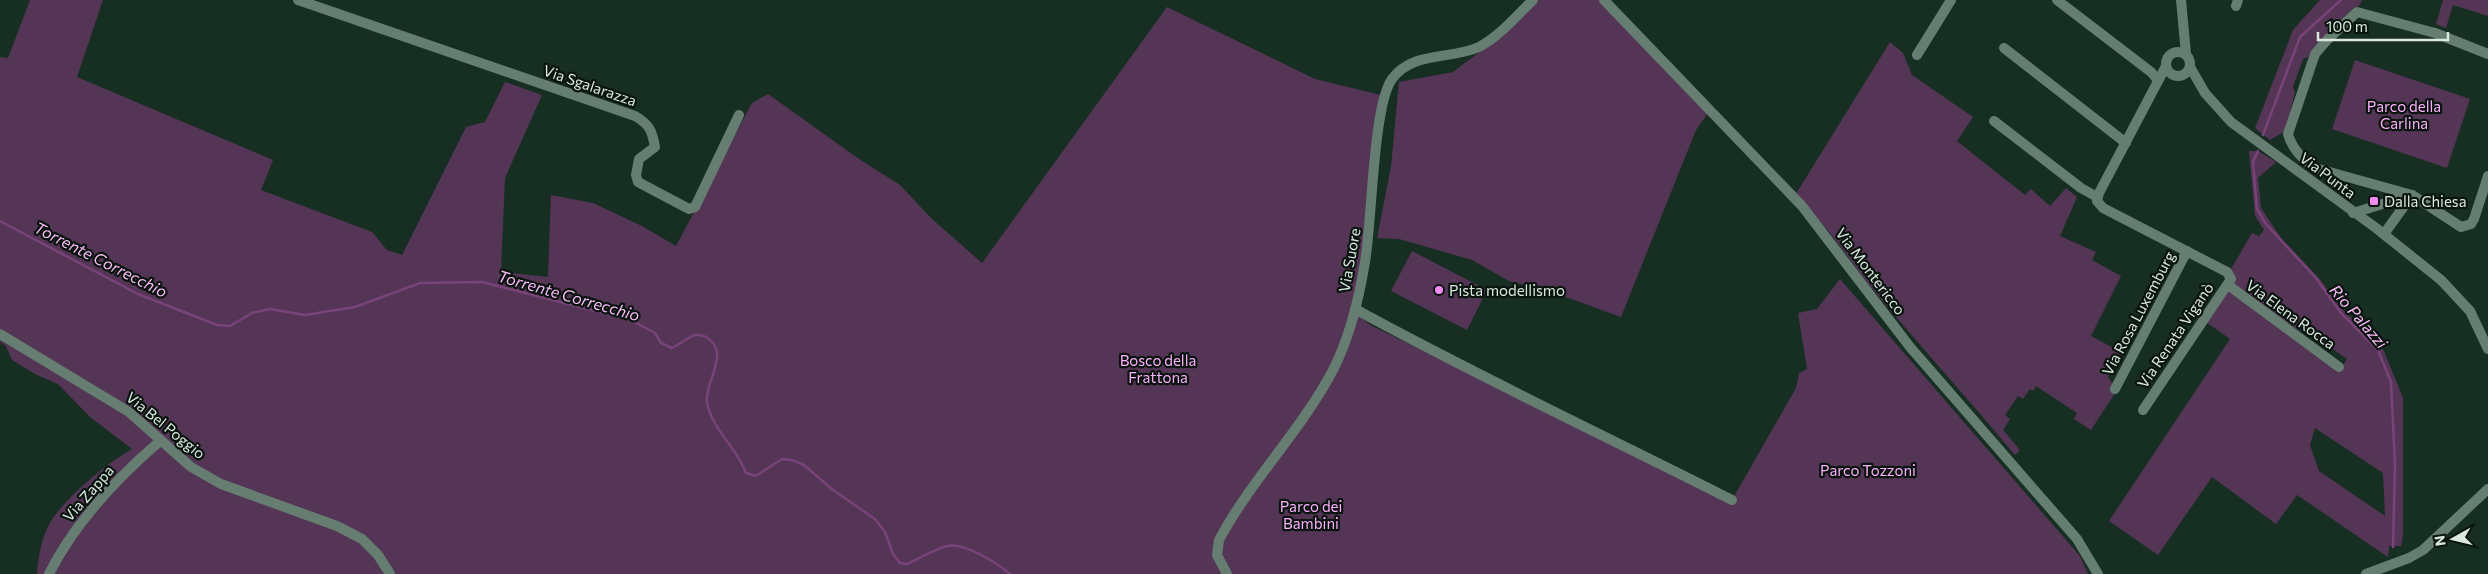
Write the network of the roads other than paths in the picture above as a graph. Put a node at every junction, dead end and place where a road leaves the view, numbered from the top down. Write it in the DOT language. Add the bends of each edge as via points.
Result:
graph roads {
  1 [pos="298,0"];
  2 [pos="1533,0"];
  3 [pos="1604,0"];
  4 [pos="1951,0"];
  5 [pos="2057,0"];
  6 [pos="2181,0"];
  7 [pos="2183,27"];
  8 [pos="2004,48"];
  9 [pos="2186,54"];
  10 [pos="2488,54"];
  11 [pos="1916,55"];
  12 [pos="2171,66"];
  13 [pos="2190,67"];
  14 [pos="2154,76"];
  15 [pos="2205,93"];
  16 [pos="738,115"];
  17 [pos="1994,121"];
  18 [pos="2126,143"];
  19 [pos="2488,176"];
  20 [pos="2412,195"];
  21 [pos="2097,196"];
  22 [pos="2380,205"];
  23 [pos="2353,213"];
  24 [pos="2394,219"];
  25 [pos="2380,231"];
  26 [pos="2187,252"];
  27 [pos="2229,281"];
  28 [pos="1355,309"];
  29 [pos="0,334"];
  30 [pos="2488,349"];
  31 [pos="2338,367"];
  32 [pos="2115,389"];
  33 [pos="2143,410"];
  34 [pos="160,440"];
  35 [pos="2488,489"];
  36 [pos="1732,500"];
  37 [pos="49,574"];
  38 [pos="390,574"];
  39 [pos="1227,574"];
  40 [pos="2098,574"];
  41 [pos="2366,574"];
  1 -- 16 [label="street, Via Sgalarazza" via="635,116 648,124 655,147 639,160 638,182 690,209 695,207"];
  2 -- 28 [label="street, Via Suore" via="1479,46 1448,56 1416,61 1398,72 1390,82 1382,109 1369,233"];
  3 -- 40 [label="street, Via Montericco" via="1802,206 1910,347 2077,539"];
  4 -- 11 [label="street"];
  5 -- 14 [label="street"];
  6 -- 7 [label="street, Via Punta"];
  7 -- 9 [label="street, Via Punta"];
  7 -- 12 [label="street, Via Punta"];
  8 -- 18 [label="street"];
  9 -- 12 [label="street" via="2179,51"];
  9 -- 13 [label="street, Via Punta"];
  10 -- 20 [label="street" via="2435,33 2361,11 2354,13 2318,49 2312,60 2289,125 2288,134 2293,146 2306,161 2322,171"];
  12 -- 13 [label="street" via="2187,73"];
  12 -- 14 [label="street"];
  12 -- 15 [label="street, Via Punta"];
  13 -- 15 [label="street, Via Punta"];
  14 -- 18 [label="street"];
  15 -- 23 [label="street, Via Punta" via="2231,122"];
  17 -- 21 [label="street, Via Rosa Luxemburg" via="2081,188"];
  18 -- 21 [label="street"];
  19 -- 20 [label="street" via="2474,219 2465,227 2454,225"];
  20 -- 22 [label="street"];
  20 -- 24 [label="street"];
  21 -- 26 [label="street, Via Rosa Luxemburg" via="2103,208"];
  22 -- 23 [label="street"];
  22 -- 24 [label="street" via="2391,206"];
  22 -- 25 [label="street" via="2374,213"];
  23 -- 25 [label="street, Via Punta"];
  24 -- 25 [label="street"];
  25 -- 30 [label="street, Via Punta" via="2454,292 2470,311"];
  26 -- 27 [label="street, Via Rosa Luxemburg" via="2227,272"];
  26 -- 32 [label="street, Via Rosa Luxemburg"];
  27 -- 31 [label="street, Via Elena Rocca"];
  27 -- 33 [label="street, Via Renata Viganò"];
  28 -- 36 [label="street" via="1546,409"];
  28 -- 39 [label="street, Via Suore" via="1333,371 1219,540 1217,555"];
  29 -- 34 [label="street, Via Bel Poggio" via="104,395"];
  34 -- 37 [label="street, Via Zappa" via="84,518"];
  34 -- 38 [label="street, Via Bel Poggio" via="191,467 221,484 337,526 362,539"];
  35 -- 41 [label="street" via="2423,550"];
}
